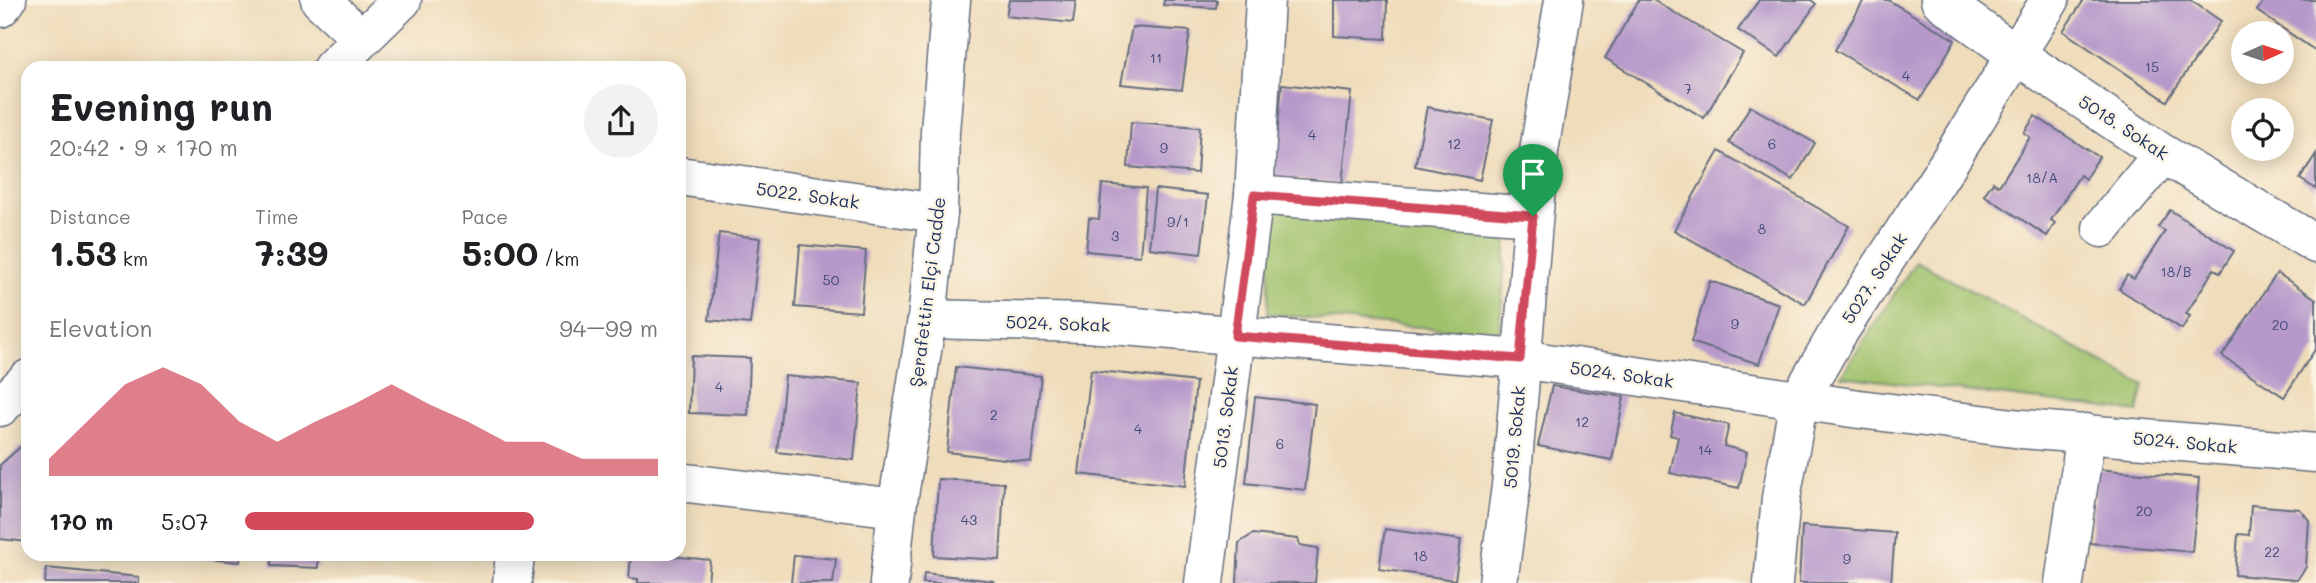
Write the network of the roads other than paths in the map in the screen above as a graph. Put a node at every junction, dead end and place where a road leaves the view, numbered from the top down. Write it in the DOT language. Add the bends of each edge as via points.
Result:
graph roads {
  1 [pos="7,0"];
  2 [pos="320,0"];
  3 [pos="402,0"];
  4 [pos="951,0"];
  5 [pos="1265,0"];
  6 [pos="1564,0"];
  7 [pos="1940,0"];
  8 [pos="2050,0"];
  9 [pos="0,8"];
  10 [pos="361,38"];
  11 [pos="2015,54"];
  12 [pos="339,61"];
  13 [pos="2163,154"];
  14 [pos="686,177"];
  15 [pos="1254,195"];
  16 [pos="937,214"];
  17 [pos="1533,216"];
  18 [pos="2102,228"];
  19 [pos="2316,244"];
  20 [pos="927,319"];
  21 [pos="1235,336"];
  22 [pos="1520,359"];
  23 [pos="1799,400"];
  24 [pos="2086,433"];
  25 [pos="2316,453"];
  26 [pos="686,483"];
  27 [pos="897,508"];
  28 [pos="514,561"];
  29 [pos="512,583"];
  30 [pos="889,583"];
  31 [pos="1204,583"];
  32 [pos="1498,583"];
  33 [pos="1773,583"];
  34 [pos="2064,583"];
  1 -- 9 [label="street"];
  2 -- 10 [label="street"];
  3 -- 10 [label="street"];
  4 -- 16 [label="street, Şerafettin Elçi Cadde"];
  5 -- 15 [label="street, 5013. Sokak"];
  6 -- 17 [label="street, 5019. Sokak"];
  7 -- 11 [label="street, 5018. Sokak"];
  8 -- 11 [label="street, 5027. Sokak"];
  10 -- 12 [label="street"];
  11 -- 13 [label="street, 5018. Sokak"];
  11 -- 23 [label="street, 5027. Sokak"];
  13 -- 18 [label="street"];
  13 -- 19 [label="street, 5018. Sokak"];
  14 -- 16 [label="street, 5022. Sokak"];
  15 -- 17 [label="street"];
  15 -- 21 [label="street, 5013. Sokak"];
  16 -- 20 [label="street, Şerafettin Elçi Cadde"];
  17 -- 22 [label="street, 5019. Sokak"];
  20 -- 21 [label="street, 5024. Sokak" via="1087,323"];
  20 -- 27 [label="street, Şerafettin Elçi Cadde"];
  21 -- 22 [label="street, 5024. Sokak"];
  21 -- 31 [label="street, 5013. Sokak"];
  22 -- 23 [label="street, 5024. Sokak"];
  22 -- 32 [label="street, 5019. Sokak"];
  23 -- 24 [label="street, 5024. Sokak"];
  23 -- 33 [label="street, 5027. Sokak" via="1781,498"];
  24 -- 25 [label="street, 5024. Sokak"];
  24 -- 34 [label="street"];
  26 -- 27 [label="street"];
  27 -- 30 [label="street, Şerafettin Elçi Cadde"];
  28 -- 29 [label="street"];
}
